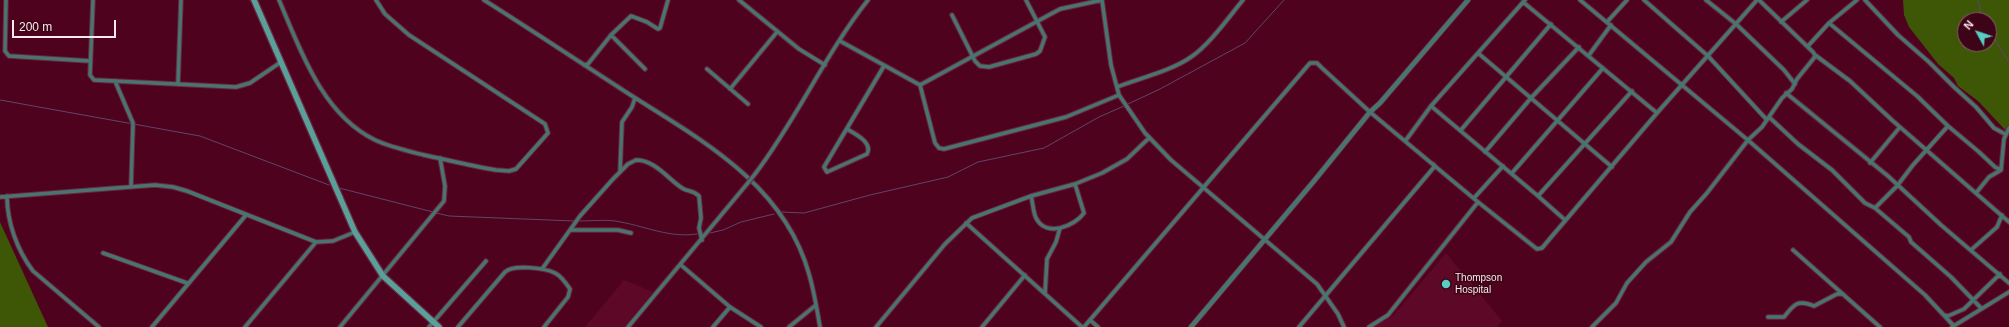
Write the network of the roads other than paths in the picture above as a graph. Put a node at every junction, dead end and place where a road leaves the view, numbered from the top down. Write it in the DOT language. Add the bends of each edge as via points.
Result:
graph roads {
  1 [pos="6,0"];
  2 [pos="93,0"];
  3 [pos="181,0"];
  4 [pos="254,0"];
  5 [pos="279,0"];
  6 [pos="376,0"];
  7 [pos="484,0"];
  8 [pos="668,0"];
  9 [pos="739,0"];
  10 [pos="867,0"];
  11 [pos="1026,0"];
  12 [pos="1102,0"];
  13 [pos="1243,0"];
  14 [pos="1468,0"];
  15 [pos="1580,0"];
  16 [pos="1627,0"];
  17 [pos="1644,0"];
  18 [pos="1706,0"];
  19 [pos="1758,0"];
  20 [pos="1807,0"];
  21 [pos="1856,0"];
  22 [pos="1865,0"];
  23 [pos="1524,1"];
  24 [pos="952,15"];
  25 [pos="1038,21"];
  26 [pos="1607,22"];
  27 [pos="1781,22"];
  28 [pos="1829,23"];
  29 [pos="1551,24"];
  30 [pos="1736,24"];
  31 [pos="1610,25"];
  32 [pos="777,32"];
  33 [pos="611,35"];
  34 [pos="840,41"];
  35 [pos="1808,46"];
  36 [pos="1579,47"];
  37 [pos="1478,54"];
  38 [pos="1589,55"];
  39 [pos="1815,55"];
  40 [pos="973,56"];
  41 [pos="1708,56"];
  42 [pos="90,61"];
  43 [pos="281,62"];
  44 [pos="584,65"];
  45 [pos="825,65"];
  46 [pos="884,66"];
  47 [pos="1603,68"];
  48 [pos="645,69"];
  49 [pos="707,69"];
  50 [pos="1507,76"];
  51 [pos="116,81"];
  52 [pos="178,83"];
  53 [pos="920,84"];
  54 [pos="1795,84"];
  55 [pos="1682,86"];
  56 [pos="1117,87"];
  57 [pos="730,89"];
  58 [pos="1632,91"];
  59 [pos="1786,93"];
  60 [pos="1119,95"];
  61 [pos="635,98"];
  62 [pos="1531,98"];
  63 [pos="748,104"];
  64 [pos="1431,106"];
  65 [pos="1370,112"];
  66 [pos="1657,113"];
  67 [pos="1768,118"];
  68 [pos="1559,121"];
  69 [pos="1948,126"];
  70 [pos="1900,127"];
  71 [pos="2009,128"];
  72 [pos="847,129"];
  73 [pos="1461,130"];
  74 [pos="2005,134"];
  75 [pos="1149,138"];
  76 [pos="1406,140"];
  77 [pos="1748,140"];
  78 [pos="1585,142"];
  79 [pos="1926,150"];
  80 [pos="1485,152"];
  81 [pos="440,158"];
  82 [pos="1870,163"];
  83 [pos="1433,164"];
  84 [pos="1503,166"];
  85 [pos="1612,167"];
  86 [pos="2001,170"];
  87 [pos="620,172"];
  88 [pos="1512,173"];
  89 [pos="1075,184"];
  90 [pos="1897,186"];
  91 [pos="131,187"];
  92 [pos="1203,188"];
  93 [pos="1976,193"];
  94 [pos="7,196"];
  95 [pos="1032,196"];
  96 [pos="1538,196"];
  97 [pos="0,197"];
  98 [pos="1474,198"];
  99 [pos="1478,202"];
  100 [pos="1874,208"];
  101 [pos="246,215"];
  102 [pos="2002,215"];
  103 [pos="1564,220"];
  104 [pos="2009,222"];
  105 [pos="966,223"];
  106 [pos="1060,228"];
  107 [pos="571,230"];
  108 [pos="355,232"];
  109 [pos="631,233"];
  110 [pos="1264,239"];
  111 [pos="702,240"];
  112 [pos="316,242"];
  113 [pos="1793,250"];
  114 [pos="1972,250"];
  115 [pos="103,253"];
  116 [pos="486,261"];
  117 [pos="681,265"];
  118 [pos="542,269"];
  119 [pos="2000,274"];
  120 [pos="1025,275"];
  121 [pos="383,276"];
  122 [pos="187,283"];
  123 [pos="2009,283"];
  124 [pos="2009,292"];
  125 [pos="1044,293"];
  126 [pos="1843,294"];
  127 [pos="1325,295"];
  128 [pos="1974,300"];
  129 [pos="816,305"];
  130 [pos="730,307"];
  131 [pos="1981,308"];
  132 [pos="1943,314"];
  133 [pos="1768,317"];
  134 [pos="1090,320"];
  135 [pos="433,322"];
  136 [pos="1953,326"];
  137 [pos="99,327"];
  138 [pos="152,327"];
  139 [pos="245,327"];
  140 [pos="340,327"];
  141 [pos="429,327"];
  142 [pos="439,327"];
  143 [pos="458,327"];
  144 [pos="544,327"];
  145 [pos="628,327"];
  146 [pos="713,327"];
  147 [pos="761,327"];
  148 [pos="789,327"];
  149 [pos="820,327"];
  150 [pos="876,327"];
  151 [pos="982,327"];
  152 [pos="1083,327"];
  153 [pos="1098,327"];
  154 [pos="1191,327"];
  155 [pos="1299,327"];
  156 [pos="1344,327"];
  157 [pos="1369,327"];
  158 [pos="1592,327"];
  159 [pos="1880,327"];
  1 -- 42 [label="street" via="5,51 9,56"];
  2 -- 42 [label="street"];
  3 -- 52 [label="street"];
  4 -- 43 [label="main road"];
  5 -- 81 [label="street" via="303,55 336,110 354,127 375,140"];
  6 -- 81 [label="street" via="388,17 409,35 548,128 548,133 513,171"];
  7 -- 44 [label="street"];
  8 -- 33 [label="street" via="658,30 647,22 631,16"];
  9 -- 32 [label="street"];
  10 -- 34 [label="street"];
  11 -- 25 [label="street"];
  12 -- 25 [label="street" via="1070,6"];
  12 -- 56 [label="street"];
  13 -- 56 [label="street" via="1192,57"];
  14 -- 65 [label="street"];
  15 -- 26 [label="street"];
  16 -- 26 [label="street"];
  17 -- 41 [label="street"];
  18 -- 30 [label="street"];
  19 -- 27 [label="street"];
  19 -- 30 [label="street"];
  20 -- 27 [label="street"];
  21 -- 28 [label="street"];
  22 -- 74 [label="street" via="1898,35 1976,107 1994,128"];
  23 -- 29 [label="street"];
  23 -- 37 [label="street"];
  24 -- 40 [label="street"];
  25 -- 40 [label="street"];
  25 -- 40 [label="street" via="1045,37 1039,53 989,67 980,66"];
  26 -- 31 [label="street"];
  27 -- 35 [label="street"];
  28 -- 35 [label="street"];
  28 -- 69 [label="street" via="1917,96"];
  29 -- 36 [label="street"];
  29 -- 50 [label="street"];
  30 -- 41 [label="street"];
  30 -- 54 [label="street"];
  31 -- 38 [label="street"];
  31 -- 55 [label="street"];
  32 -- 45 [label="street"];
  32 -- 57 [label="street"];
  33 -- 44 [label="street" via="588,64"];
  33 -- 48 [label="street"];
  34 -- 45 [label="street"];
  34 -- 46 [label="street"];
  35 -- 39 [label="street"];
  36 -- 38 [label="street"];
  36 -- 62 [label="street"];
  37 -- 50 [label="street"];
  37 -- 64 [label="street"];
  38 -- 47 [label="street"];
  39 -- 54 [label="street"];
  39 -- 70 [label="street" via="1850,81"];
  40 -- 53 [label="street"];
  41 -- 55 [label="street"];
  41 -- 67 [label="street"];
  42 -- 51 [label="street" via="92,79"];
  43 -- 52 [label="street" via="242,86"];
  43 -- 108 [label="main road"];
  44 -- 61 [label="street"];
  45 -- 111 [label="street, bridge" via="774,148"];
  46 -- 53 [label="street"];
  46 -- 72 [label="street"];
  47 -- 58 [label="street"];
  47 -- 68 [label="street"];
  49 -- 57 [label="street"];
  50 -- 62 [label="street"];
  50 -- 73 [label="street"];
  51 -- 52 [label="street"];
  51 -- 91 [label="street" via="132,116"];
  53 -- 60 [label="street" via="935,143 944,149 1066,117"];
  54 -- 59 [label="street"];
  55 -- 66 [label="street"];
  55 -- 77 [label="street"];
  56 -- 60 [label="street"];
  57 -- 63 [label="street"];
  58 -- 66 [label="street"];
  58 -- 78 [label="street"];
  59 -- 67 [label="street"];
  59 -- 82 [label="street"];
  60 -- 75 [label="street"];
  61 -- 87 [label="street" via="622,122"];
  61 -- 129 [label="street" via="718,151 744,172 763,193 787,226 800,251 809,273"];
  62 -- 68 [label="street"];
  62 -- 80 [label="street"];
  64 -- 73 [label="street"];
  64 -- 76 [label="street"];
  65 -- 76 [label="street"];
  65 -- 92 [label="street" via="1317,63 1310,63"];
  65 -- 110 [label="street"];
  66 -- 85 [label="street"];
  67 -- 77 [label="street"];
  67 -- 100 [label="street" via="1828,166 1865,203"];
  68 -- 78 [label="street"];
  68 -- 88 [label="street"];
  69 -- 79 [label="street"];
  69 -- 86 [label="street"];
  70 -- 79 [label="street"];
  70 -- 82 [label="street"];
  71 -- 74 [label="street"];
  72 -- 72 [label="street" via="865,142 869,151 826,172 824,168"];
  73 -- 80 [label="street"];
  74 -- 86 [label="street"];
  75 -- 89 [label="street" via="1127,158 1102,173"];
  75 -- 92 [label="street"];
  76 -- 83 [label="street"];
  77 -- 132 [label="street" via="1925,295"];
  77 -- 158 [label="street" via="1690,212 1671,242 1646,262 1628,283 1616,303"];
  78 -- 85 [label="street"];
  78 -- 96 [label="street"];
  79 -- 90 [label="street"];
  79 -- 93 [label="street"];
  80 -- 84 [label="street"];
  81 -- 121 [label="street" via="444,201"];
  82 -- 90 [label="street"];
  83 -- 98 [label="street"];
  83 -- 127 [label="street" via="1435,166"];
  84 -- 88 [label="street"];
  84 -- 98 [label="street"];
  85 -- 103 [label="street"];
  86 -- 93 [label="street" via="1989,177"];
  87 -- 107 [label="street"];
  87 -- 111 [label="street" via="634,160 642,160 684,190 695,192 699,196 699,228"];
  88 -- 96 [label="street"];
  89 -- 95 [label="street"];
  89 -- 106 [label="street" via="1084,213 1080,219"];
  90 -- 100 [label="street"];
  90 -- 114 [label="street"];
  91 -- 94 [label="street"];
  91 -- 101 [label="street" via="173,187"];
  92 -- 110 [label="street"];
  92 -- 134 [label="street"];
  93 -- 102 [label="street"];
  94 -- 97 [label="street"];
  94 -- 137 [label="street" via="11,226 25,260 33,271"];
  95 -- 105 [label="street" via="975,216"];
  95 -- 106 [label="street" via="1036,218 1048,228"];
  96 -- 103 [label="street"];
  98 -- 99 [label="street"];
  99 -- 103 [label="street" via="1537,249 1542,248"];
  99 -- 157 [label="street" via="1388,315"];
  100 -- 128 [label="street" via="1909,237 1911,242"];
  101 -- 112 [label="street"];
  101 -- 122 [label="street"];
  102 -- 104 [label="street"];
  102 -- 114 [label="street" via="1997,227"];
  105 -- 120 [label="street"];
  105 -- 150 [label="street" via="926,266"];
  106 -- 125 [label="street" via="1047,259"];
  107 -- 109 [label="street" via="618,230"];
  107 -- 118 [label="street"];
  108 -- 112 [label="street" via="333,241"];
  108 -- 121 [label="main road"];
  110 -- 127 [label="street" via="1317,284"];
  110 -- 154 [label="street"];
  111 -- 117 [label="street"];
  112 -- 139 [label="street"];
  113 -- 126 [label="street"];
  114 -- 119 [label="street"];
  115 -- 122 [label="street"];
  116 -- 135 [label="street"];
  117 -- 130 [label="street"];
  117 -- 145 [label="street"];
  118 -- 143 [label="street" via="507,270"];
  118 -- 144 [label="street" via="556,273 570,289 568,297"];
  119 -- 123 [label="street"];
  119 -- 128 [label="street"];
  120 -- 125 [label="street"];
  120 -- 151 [label="street"];
  121 -- 135 [label="main road"];
  121 -- 140 [label="street"];
  122 -- 138 [label="street"];
  124 -- 131 [label="street"];
  125 -- 152 [label="street"];
  126 -- 133 [label="street" via="1837,294 1814,306 1805,302 1798,303 1784,317"];
  126 -- 159 [label="street"];
  127 -- 155 [label="street"];
  127 -- 156 [label="street"];
  128 -- 131 [label="street"];
  128 -- 132 [label="street" via="1959,313 1948,316"];
  129 -- 148 [label="street"];
  129 -- 149 [label="street"];
  130 -- 146 [label="street"];
  130 -- 147 [label="street"];
  131 -- 136 [label="street"];
  132 -- 136 [label="street"];
  134 -- 152 [label="street"];
  134 -- 153 [label="street"];
  135 -- 141 [label="street"];
  135 -- 142 [label="main road"];
}
